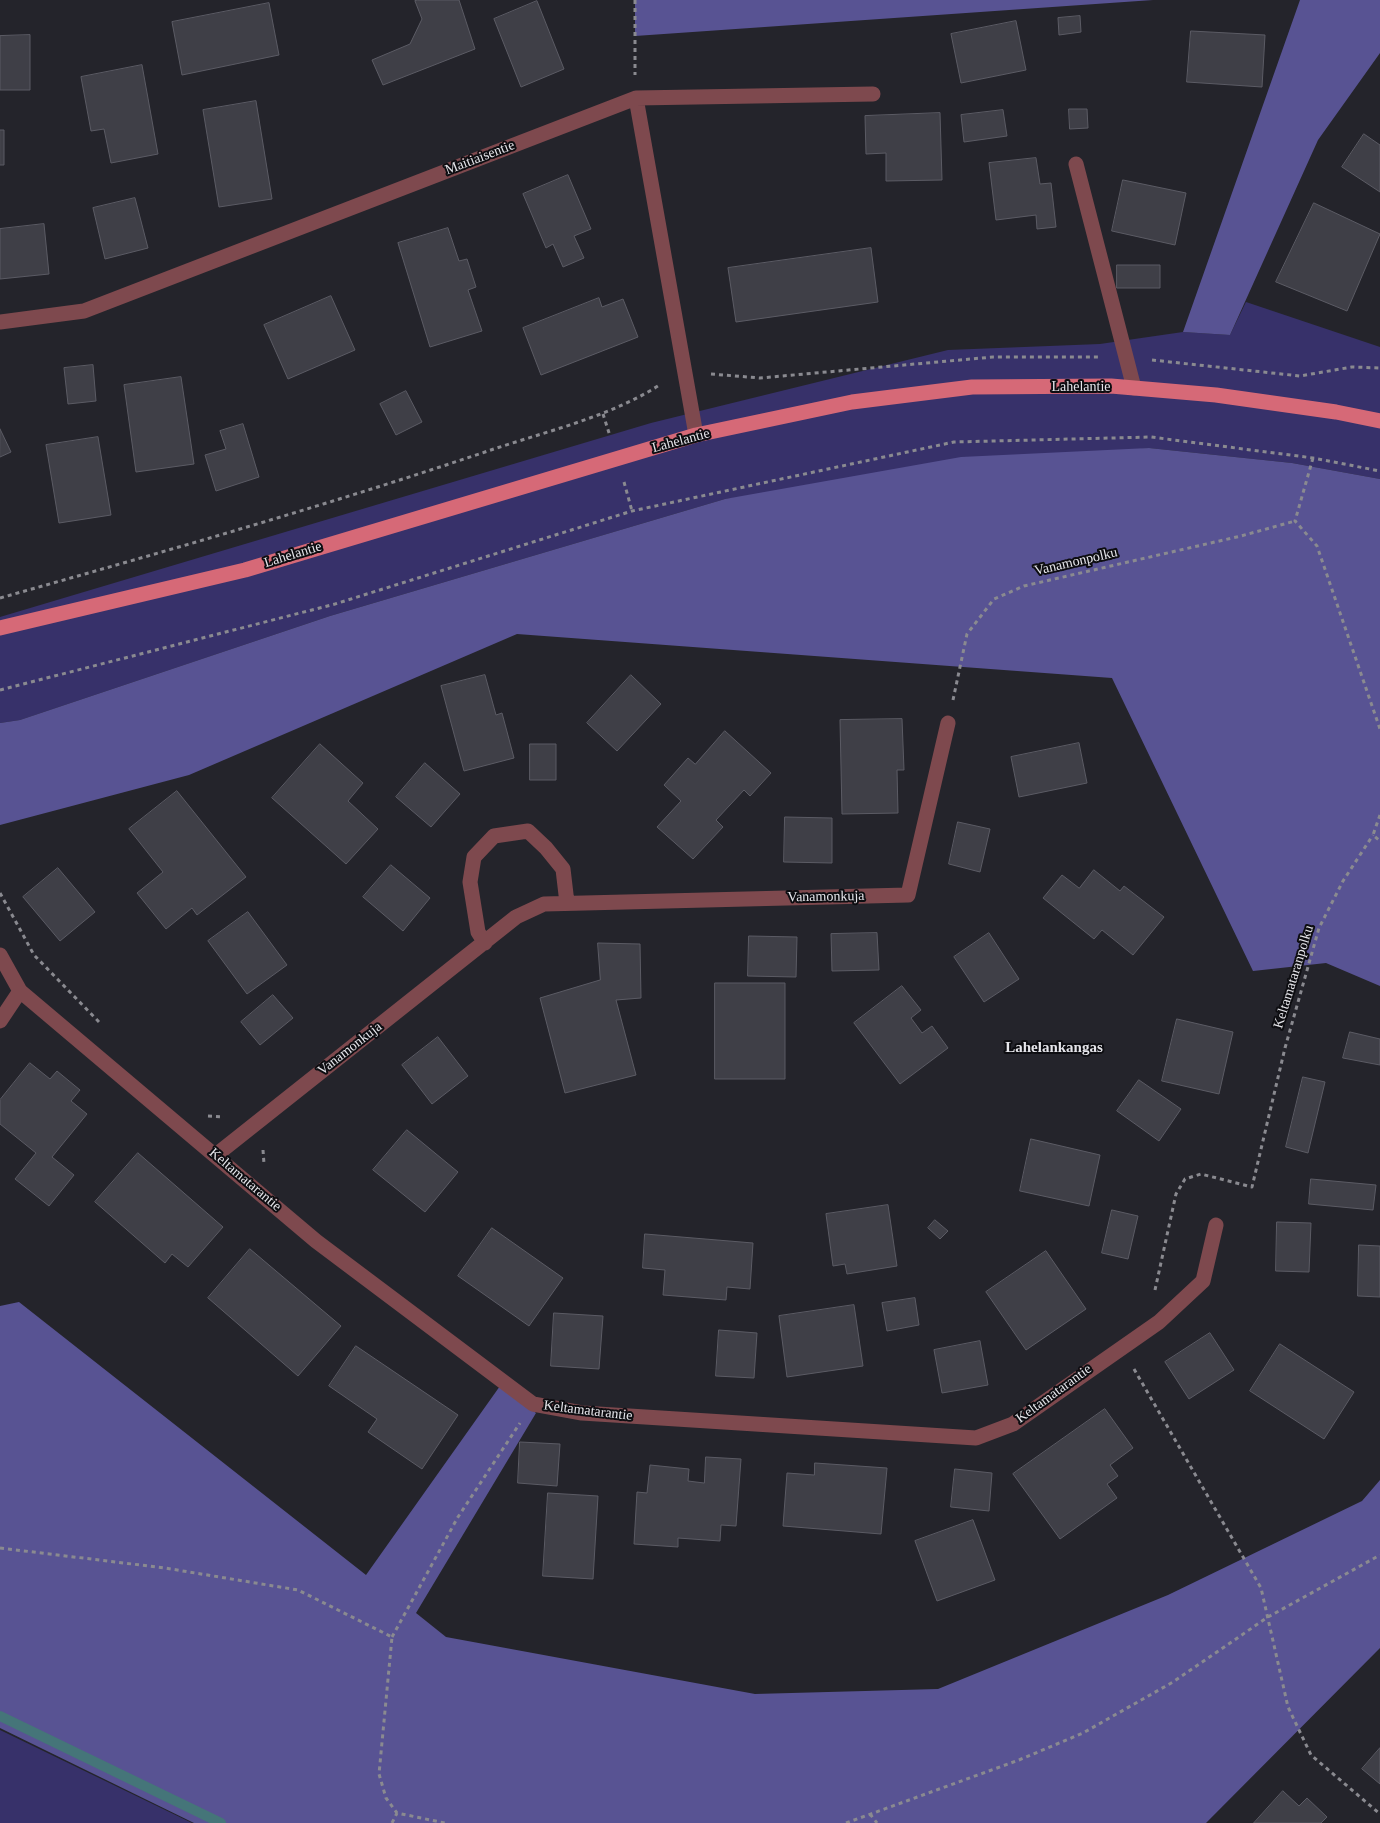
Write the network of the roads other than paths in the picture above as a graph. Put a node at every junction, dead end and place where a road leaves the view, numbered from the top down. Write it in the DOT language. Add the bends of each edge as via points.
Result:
graph roads {
  1 [pos="873,94"];
  2 [pos="636,98"];
  3 [pos="1076,164"];
  4 [pos="0,322"];
  5 [pos="1134,388"];
  6 [pos="1380,421"];
  7 [pos="696,435"];
  8 [pos="0,628"];
  9 [pos="948,723"];
  10 [pos="567,903"];
  11 [pos="485,943"];
  12 [pos="0,955"];
  13 [pos="20,991"];
  14 [pos="0,1022"];
  15 [pos="216,1155"];
  16 [pos="1216,1224"];
  1 -- 2 [label="street"];
  2 -- 4 [label="street, Maitiaisentie" via="84,310"];
  2 -- 7 [label="street"];
  3 -- 5 [label="street"];
  5 -- 6 [label="main road, Lahelantie" via="1216,395"];
  5 -- 7 [label="main road, Lahelantie" via="972,387 852,402"];
  7 -- 8 [label="main road, Lahelantie" via="245,570"];
  9 -- 10 [label="street, Vanamonkuja" via="908,895"];
  10 -- 11 [label="street, Vanamonkuja" via="544,904 516,917"];
  10 -- 11 [label="street" via="563,869 528,831 494,836 474,857 470,882 478,932"];
  11 -- 15 [label="street, Vanamonkuja"];
  12 -- 13 [label="street, Keltamatarantie"];
  13 -- 14 [label="street"];
  13 -- 15 [label="street, Keltamatarantie"];
  15 -- 16 [label="street, Keltamatarantie" via="316,1241 532,1404 582,1413 976,1438 1013,1424 1159,1322 1203,1281"];
}
